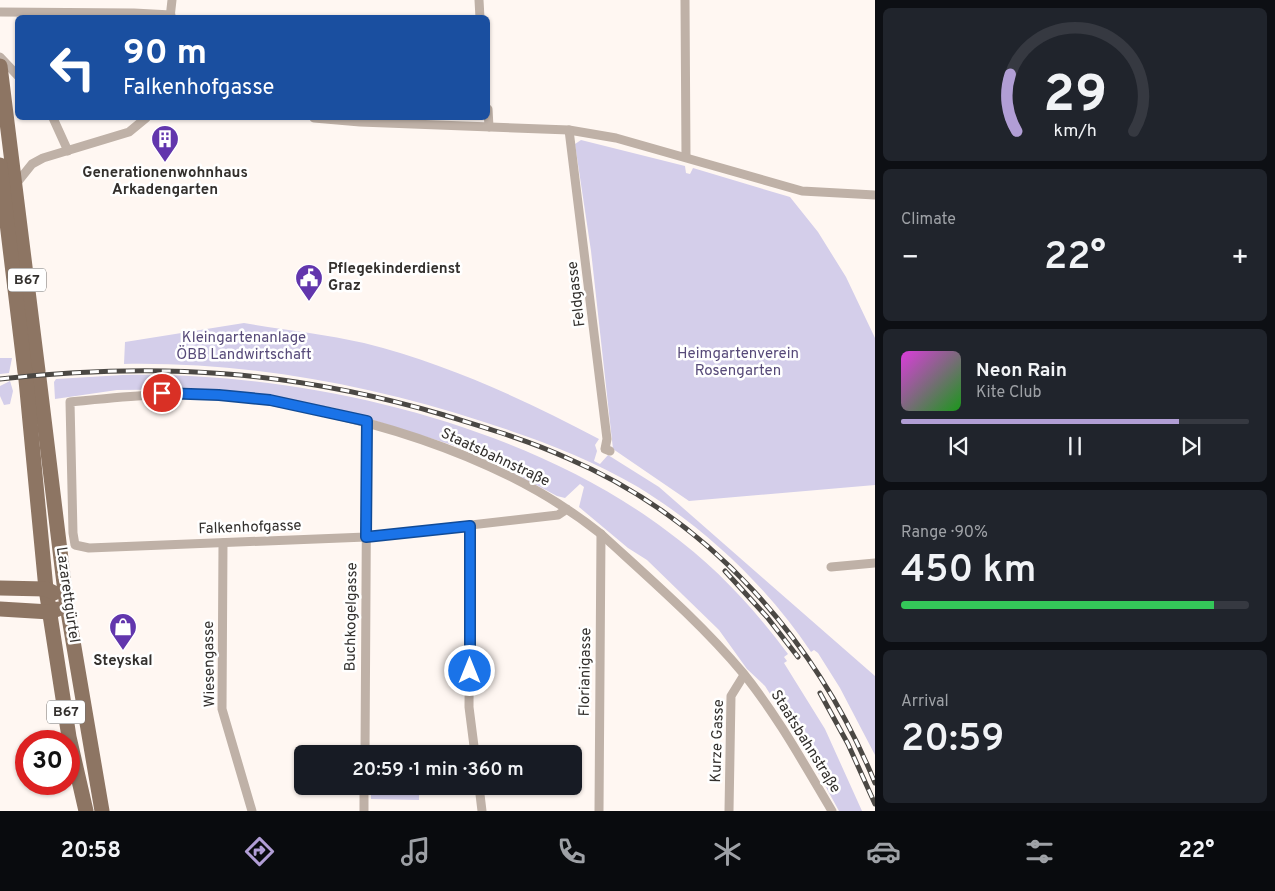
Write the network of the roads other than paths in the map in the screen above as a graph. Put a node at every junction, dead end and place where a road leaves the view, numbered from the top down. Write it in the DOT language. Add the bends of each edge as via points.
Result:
graph roads {
  1 [pos="172,0"];
  2 [pos="479,0"];
  3 [pos="685,0"];
  4 [pos="0,12"];
  5 [pos="128,15"];
  6 [pos="171,15"];
  7 [pos="480,15"];
  8 [pos="0,57"];
  9 [pos="0,66"];
  10 [pos="15,73"];
  11 [pos="54,120"];
  12 [pos="144,120"];
  13 [pos="337,120"];
  14 [pos="489,120"];
  15 [pos="489,127"];
  16 [pos="569,130"];
  17 [pos="68,151"];
  18 [pos="686,157"];
  19 [pos="0,166"];
  20 [pos="12,193"];
  21 [pos="875,195"];
  22 [pos="32,375"];
  23 [pos="70,402"];
  24 [pos="367,421"];
  25 [pos="610,451"];
  26 [pos="567,509"];
  27 [pos="470,526"];
  28 [pos="601,534"];
  29 [pos="366,537"];
  30 [pos="223,543"];
  31 [pos="875,563"];
  32 [pos="831,567"];
  33 [pos="0,588"];
  34 [pos="46,589"];
  35 [pos="66,600"];
  36 [pos="0,610"];
  37 [pos="50,612"];
  38 [pos="744,675"];
  39 [pos="364,745"];
  40 [pos="474,745"];
  41 [pos="364,795"];
  42 [pos="480,795"];
  43 [pos="86,811"];
  44 [pos="102,811"];
  45 [pos="252,811"];
  46 [pos="364,811"];
  47 [pos="482,811"];
  48 [pos="599,811"];
  49 [pos="729,811"];
  50 [pos="832,811"];
  1 -- 6 [label="street"];
  2 -- 7 [label="street"];
  3 -- 18 [label="street"];
  4 -- 5 [label="street"];
  8 -- 10 [label="street"];
  9 -- 20 [label="main road, B67"];
  11 -- 17 [label="street"];
  12 -- 17 [label="street" via="129,132"];
  13 -- 15 [label="street"];
  14 -- 15 [label="street"];
  15 -- 16 [label="street"];
  16 -- 18 [label="street" via="616,138"];
  16 -- 25 [label="street, Feldgasse" via="607,439 605,449"];
  17 -- 20 [label="street" via="32,164"];
  18 -- 21 [label="street" via="802,192"];
  19 -- 20 [label="main road, B67"];
  20 -- 22 [label="main road, Lazarettgürtel / B67"];
  22 -- 34 [label="main road, Lazarettgürtel / B67"];
  22 -- 35 [label="main road, Lazarettgürtel / B67"];
  23 -- 24 [label="street, Staatsbahnstraße" via="162,393 219,395 270,400"];
  23 -- 30 [label="street, Falkenhofgasse" via="75,545 89,548"];
  24 -- 26 [label="street, Staatsbahnstraße" via="450,451 519,481"];
  24 -- 29 [label="street, Buchkogelgasse"];
  26 -- 27 [label="street, Falkenhofgasse" via="558,515"];
  26 -- 28 [label="street, Staatsbahnstraße"];
  27 -- 29 [label="street, Falkenhofgasse"];
  27 -- 40 [label="street" via="469,707"];
  28 -- 38 [label="street, Staatsbahnstraße" via="719,645"];
  28 -- 48 [label="street, Florianigasse"];
  29 -- 30 [label="street, Falkenhofgasse"];
  29 -- 39 [label="street, Buchkogelgasse"];
  30 -- 45 [label="street, Wiesengasse" via="222,708"];
  31 -- 32 [label="street"];
  33 -- 34 [label="main road"];
  34 -- 35 [label="main road"];
  34 -- 37 [label="main road, Lazarettgürtel / B67"];
  35 -- 37 [label="main road" via="60,608"];
  35 -- 44 [label="main road, Lazarettgürtel / B67"];
  36 -- 37 [label="main road"];
  37 -- 43 [label="main road, Lazarettgürtel / B67" via="69,737"];
  38 -- 49 [label="street, Kurze Gasse" via="731,696"];
  38 -- 50 [label="street, Staatsbahnstraße" via="774,716"];
  41 -- 46 [label="street"];
  42 -- 47 [label="street"];
}
